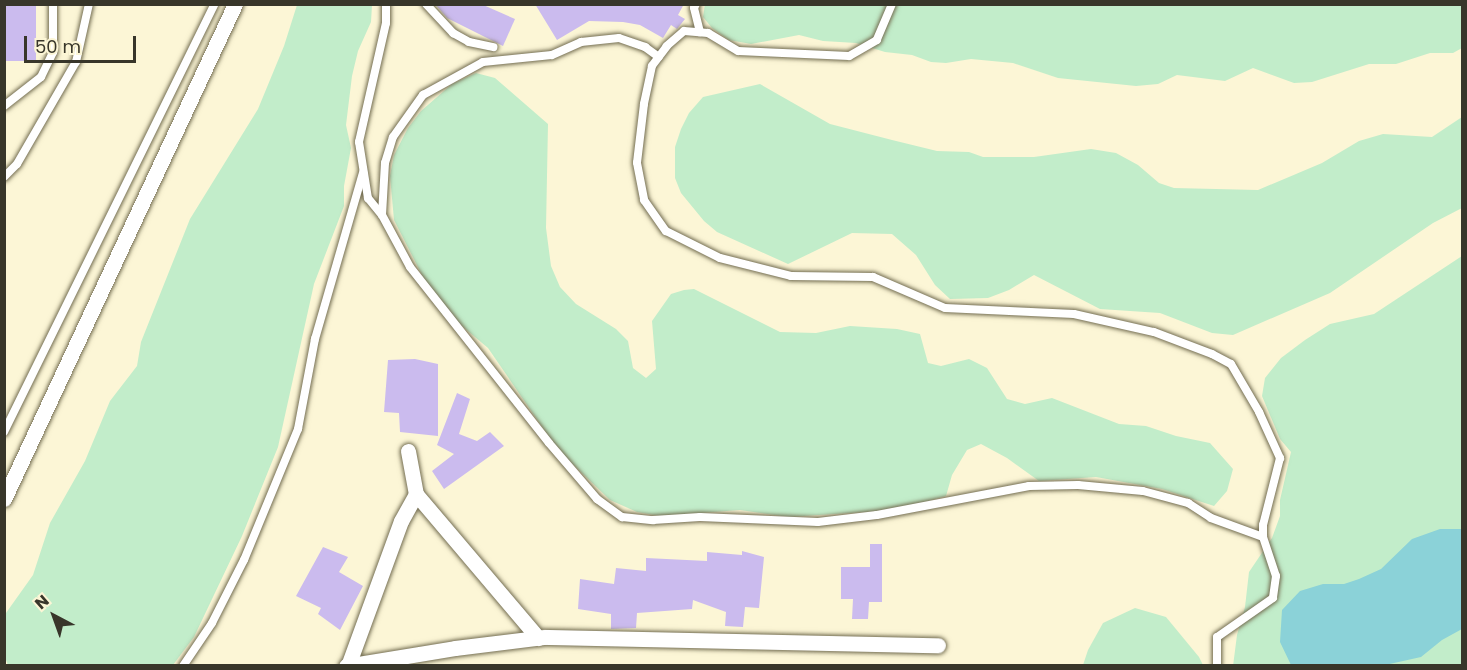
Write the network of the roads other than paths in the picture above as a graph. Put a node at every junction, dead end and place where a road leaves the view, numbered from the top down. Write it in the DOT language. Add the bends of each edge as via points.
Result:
graph roads {
  1 [pos="53,4"];
  2 [pos="89,4"];
  3 [pos="215,4"];
  4 [pos="235,4"];
  5 [pos="386,4"];
  6 [pos="426,4"];
  7 [pos="696,4"];
  8 [pos="892,4"];
  9 [pos="700,32"];
  10 [pos="493,47"];
  11 [pos="659,57"];
  12 [pos="4,106"];
  13 [pos="364,172"];
  14 [pos="4,177"];
  15 [pos="382,214"];
  16 [pos="4,432"];
  17 [pos="408,451"];
  18 [pos="416,494"];
  19 [pos="4,499"];
  20 [pos="1263,537"];
  21 [pos="538,638"];
  22 [pos="939,645"];
  23 [pos="348,664"];
  24 [pos="183,666"];
  25 [pos="1217,666"];
  1 -- 12 [label="lane" via="53,52 45,69 41,77"];
  2 -- 14 [label="lane" via="76,63 17,164"];
  3 -- 16 [label="lane"];
  4 -- 19 [label="street"];
  5 -- 13 [label="lane" via="386,23 359,142"];
  6 -- 10 [label="lane" via="453,33 469,42"];
  7 -- 9 [label="lane"];
  8 -- 9 [label="lane" via="877,40 849,56 738,51"];
  9 -- 11 [label="lane" via="684,31"];
  11 -- 15 [label="lane" via="645,47 619,38 580,42 552,55 483,62 423,95 393,137 385,163"];
  11 -- 20 [label="lane" via="652,66 644,104 637,163 644,200 666,231 720,258 791,276 873,277 945,308 1074,314 1154,332 1212,354 1231,364 1280,458"];
  13 -- 15 [label="lane" via="368,198"];
  13 -- 24 [label="lane" via="315,339 298,429 244,560 212,623"];
  15 -- 20 [label="lane" via="410,267 549,443 597,498 622,517 818,522 877,515 1029,486 1078,484 1143,491 1188,503 1211,518"];
  17 -- 18 [label="street"];
  18 -- 21 [label="street"];
  18 -- 23 [label="street" via="401,521"];
  20 -- 25 [label="lane" via="1276,576 1273,598 1217,637"];
  21 -- 22 [label="street"];
  21 -- 23 [label="street"];
}
